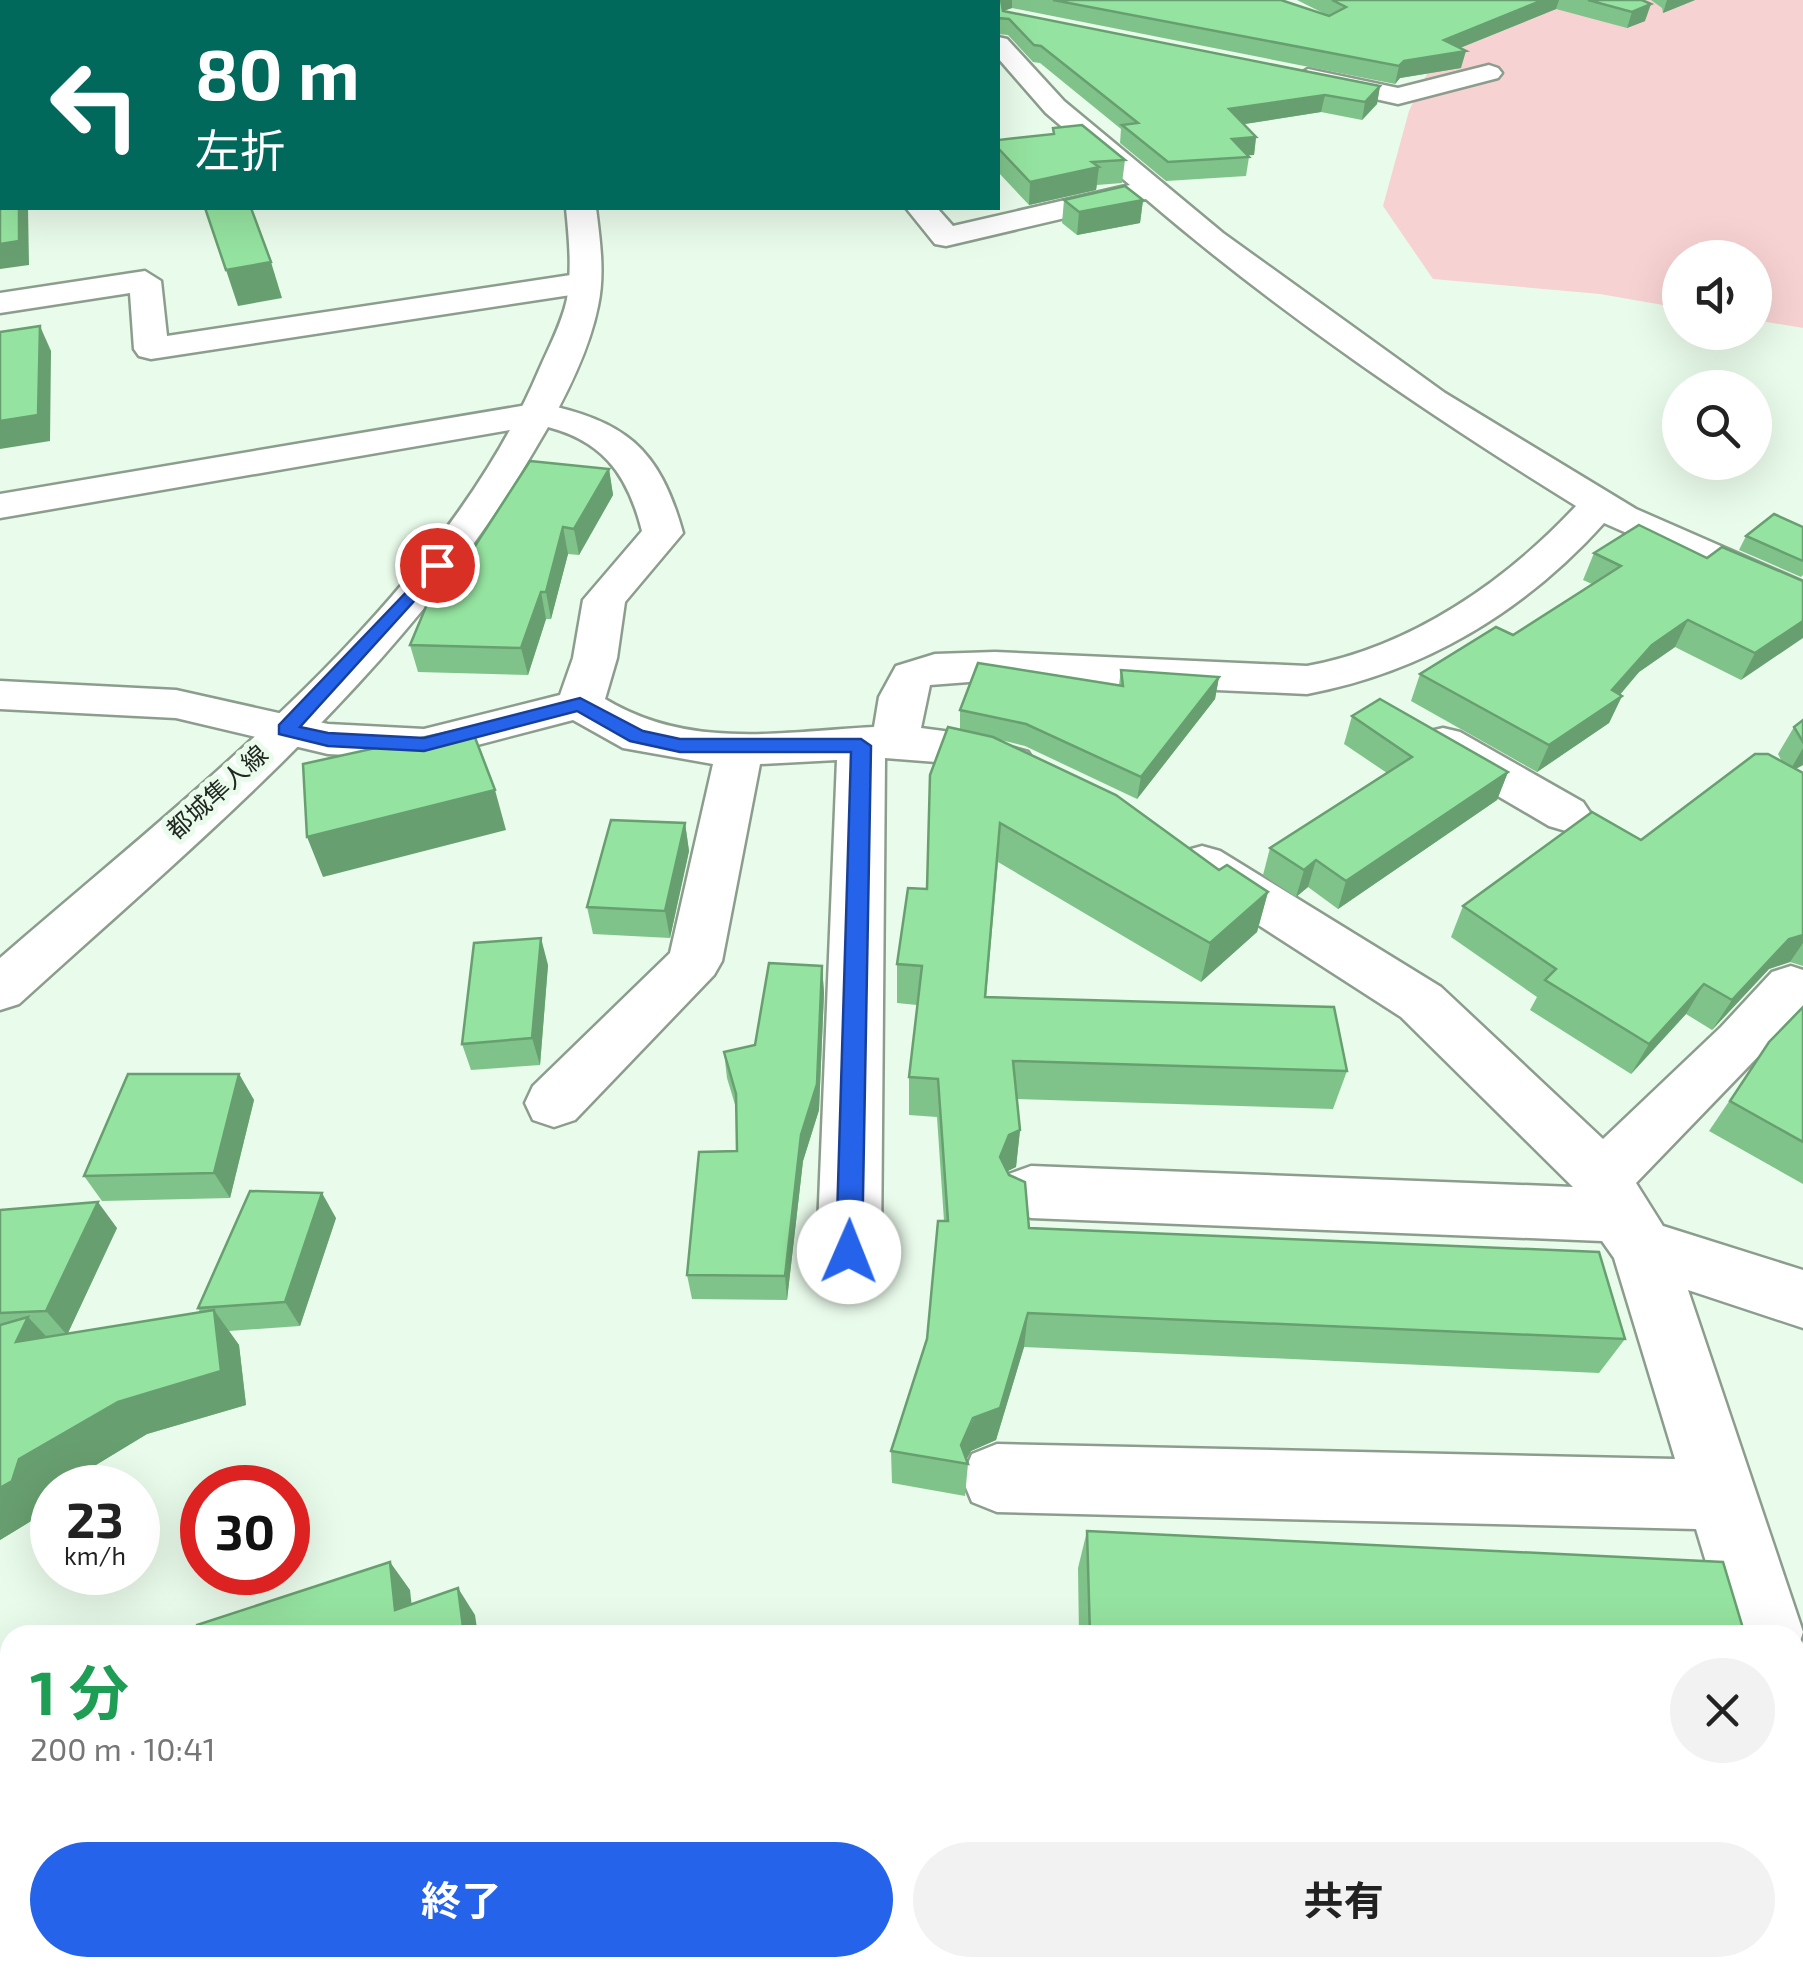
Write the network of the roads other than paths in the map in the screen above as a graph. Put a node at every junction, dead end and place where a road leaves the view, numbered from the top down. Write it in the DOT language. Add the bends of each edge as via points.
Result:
graph roads {
  1 [pos="1002,48"];
  2 [pos="1287,72"];
  3 [pos="1489,73"];
  4 [pos="1152,190"];
  5 [pos="580,210"];
  6 [pos="957,210"];
  7 [pos="925,213"];
  8 [pos="584,283"];
  9 [pos="0,303"];
  10 [pos="538,414"];
  11 [pos="1601,502"];
  12 [pos="0,506"];
  13 [pos="1803,598"];
  14 [pos="0,695"];
  15 [pos="1374,700"];
  16 [pos="580,704"];
  17 [pos="286,730"];
  18 [pos="878,744"];
  19 [pos="740,748"];
  20 [pos="1054,783"];
  21 [pos="1566,814"];
  22 [pos="1167,840"];
  23 [pos="1792,987"];
  24 [pos="0,990"];
  25 [pos="554,1103"];
  26 [pos="1031,1192"];
  27 [pos="1621,1213"];
  28 [pos="849,1252"];
  29 [pos="1803,1299"];
  30 [pos="997,1478"];
  31 [pos="1721,1494"];
  32 [pos="1763,1625"];
  1 -- 4 [label="street" via="1055,107"];
  2 -- 3 [label="street" via="1398,96"];
  4 -- 7 [label="street" via="946,237"];
  4 -- 11 [label="street" via="1301,309 1432,401 1541,472"];
  5 -- 8 [label="street, 都城隼人線"];
  6 -- 7 [label="street"];
  8 -- 9 [label="street" via="151,349 144,280"];
  8 -- 10 [label="street, 都城隼人線" via="581,311"];
  10 -- 12 [label="street"];
  10 -- 16 [label="street" via="576,420 617,439 654,494 662,533 604,600"];
  10 -- 17 [label="street, 都城隼人線" via="487,503 412,596"];
  11 -- 13 [label="street"];
  11 -- 15 [label="street" via="1538,566"];
  14 -- 17 [label="street" via="176,704"];
  15 -- 18 [label="street" via="1307,680 935,668 912,676"];
  15 -- 21 [label="street"];
  16 -- 17 [label="street" via="424,744"];
  16 -- 19 [label="street" via="637,736"];
  17 -- 24 [label="street, 都城隼人線"];
  18 -- 19 [label="street"];
  18 -- 20 [label="street" via="921,742 1006,760"];
  18 -- 28 [label="street"];
  19 -- 25 [label="street" via="695,961"];
  22 -- 27 [label="street" via="1421,1002"];
  23 -- 27 [label="street" via="1741,1043"];
  26 -- 27 [label="street"];
  27 -- 29 [label="street"];
  27 -- 31 [label="street"];
  30 -- 31 [label="street"];
  31 -- 32 [label="street"];
}
